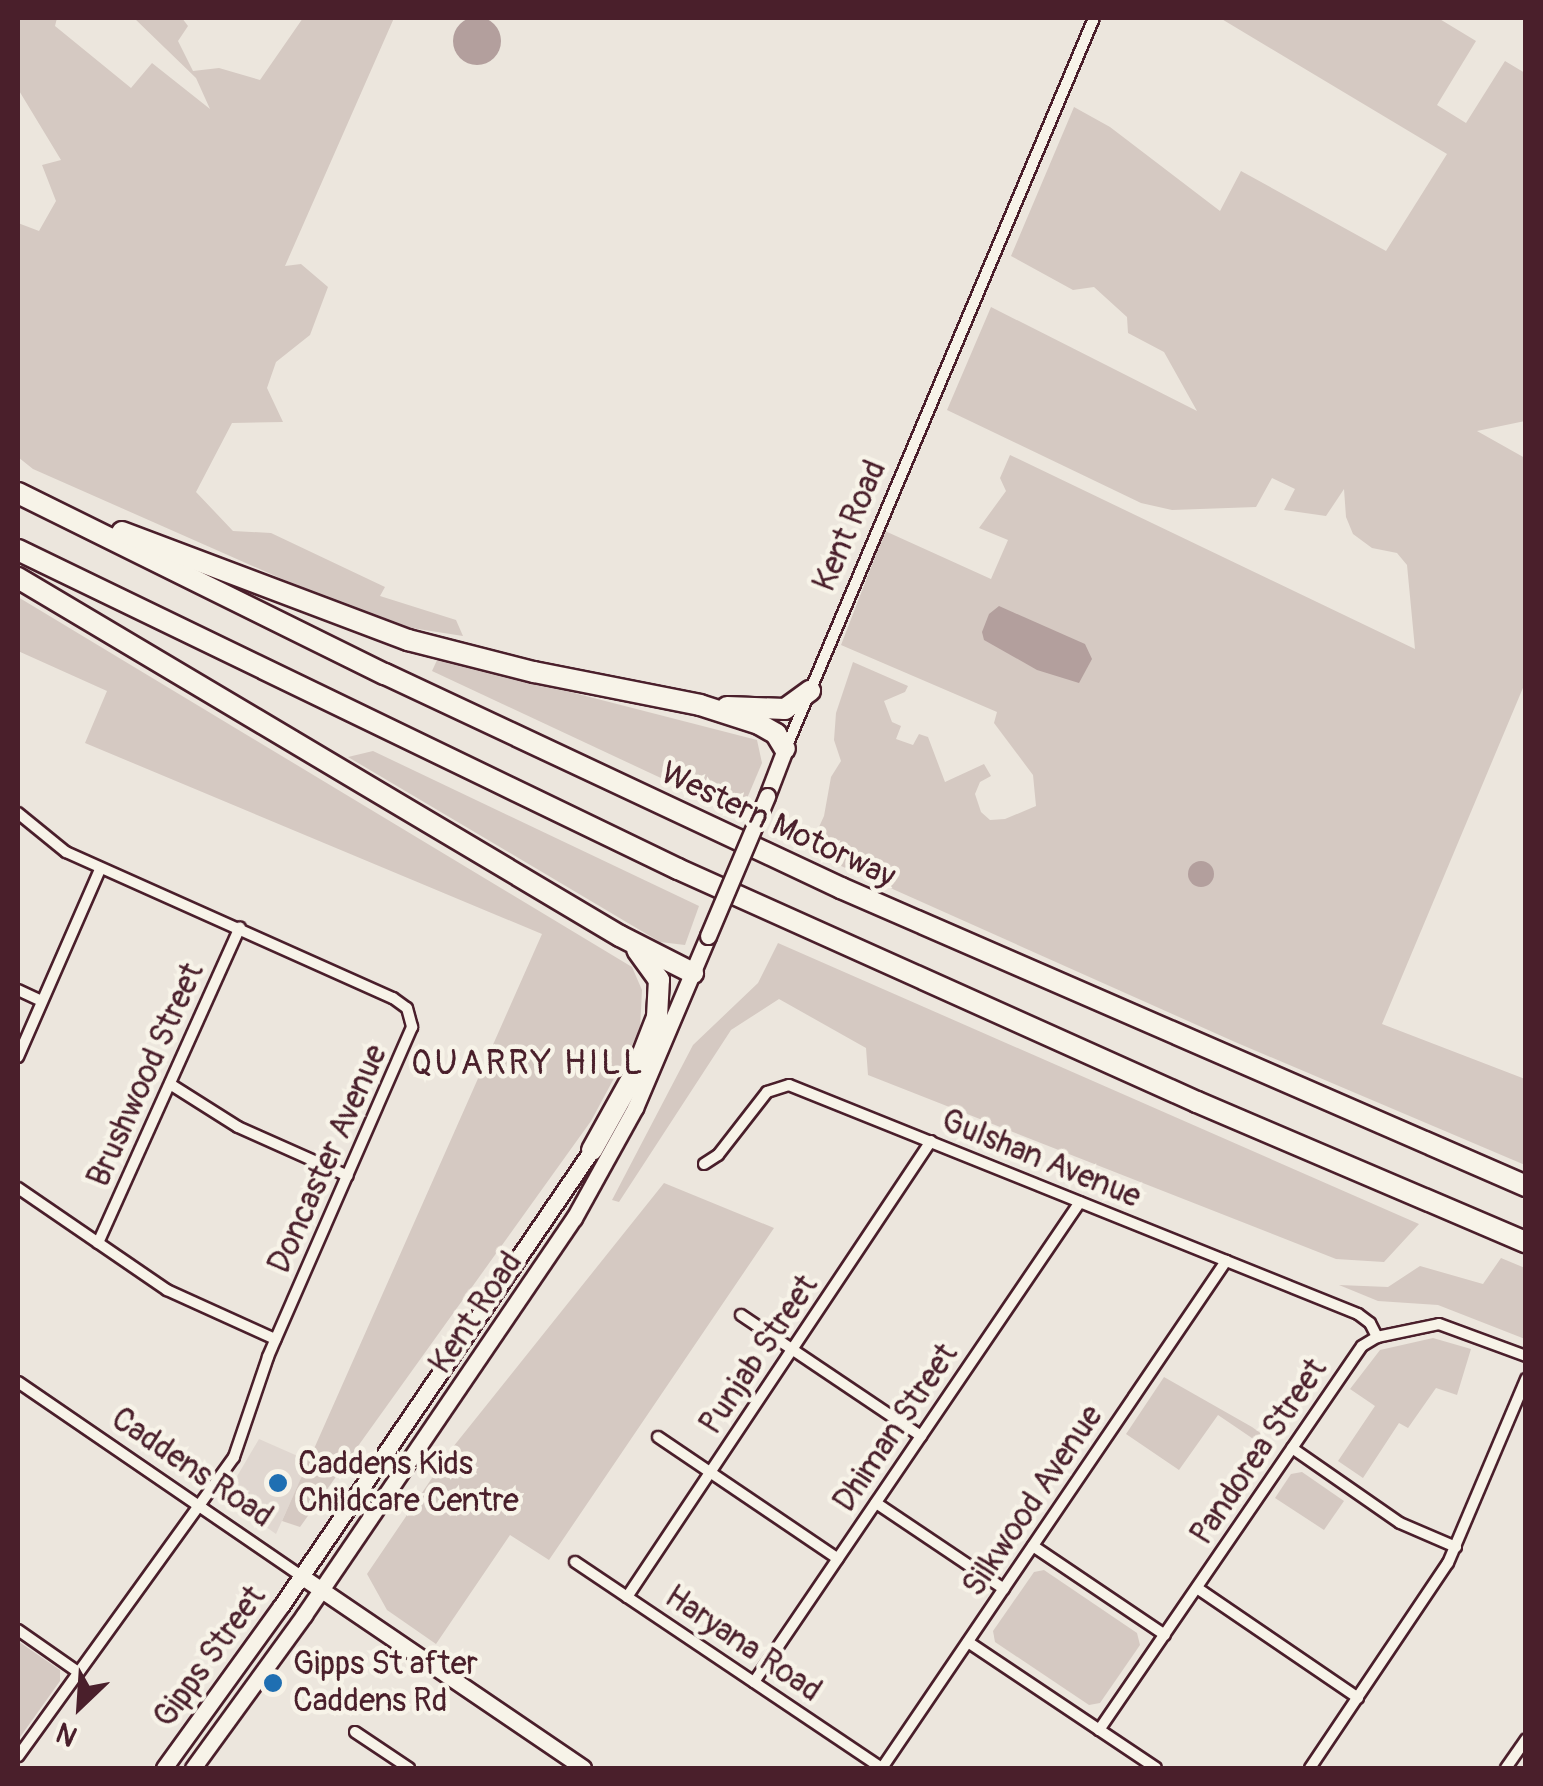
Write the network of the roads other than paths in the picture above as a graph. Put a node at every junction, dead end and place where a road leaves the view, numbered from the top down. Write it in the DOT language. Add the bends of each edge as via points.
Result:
graph roads {
  1 [pos="1094,18"];
  2 [pos="24,496"];
  3 [pos="18,550"];
  4 [pos="18,578"];
  5 [pos="810,691"];
  6 [pos="700,705"];
  7 [pos="785,749"];
  8 [pos="18,813"];
  9 [pos="100,869"];
  10 [pos="240,927"];
  11 [pos="620,936"];
  12 [pos="693,973"];
  13 [pos="18,990"];
  14 [pos="42,1001"];
  15 [pos="658,1056"];
  16 [pos="18,1057"];
  17 [pos="170,1084"];
  18 [pos="931,1141"];
  19 [pos="592,1150"];
  20 [pos="704,1164"];
  21 [pos="348,1176"];
  22 [pos="1526,1186"];
  23 [pos="18,1188"];
  24 [pos="1080,1202"];
  25 [pos="1526,1242"];
  26 [pos="98,1243"];
  27 [pos="1226,1261"];
  28 [pos="741,1315"];
  29 [pos="1377,1336"];
  30 [pos="275,1338"];
  31 [pos="792,1349"];
  32 [pos="1526,1356"];
  33 [pos="1526,1379"];
  34 [pos="18,1382"];
  35 [pos="921,1436"];
  36 [pos="658,1438"];
  37 [pos="1292,1448"];
  38 [pos="710,1473"];
  39 [pos="876,1503"];
  40 [pos="200,1507"];
  41 [pos="1033,1546"];
  42 [pos="1456,1547"];
  43 [pos="838,1559"];
  44 [pos="575,1562"];
  45 [pos="301,1576"];
  46 [pos="1197,1588"];
  47 [pos="1004,1589"];
  48 [pos="321,1590"];
  49 [pos="628,1597"];
  50 [pos="18,1630"];
  51 [pos="1165,1635"];
  52 [pos="968,1642"];
  53 [pos="78,1672"];
  54 [pos="754,1682"];
  55 [pos="1358,1698"];
  56 [pos="1099,1730"];
  57 [pos="355,1732"];
  58 [pos="1526,1739"];
  59 [pos="18,1756"];
  60 [pos="164,1768"];
  61 [pos="194,1768"];
  62 [pos="409,1768"];
  63 [pos="583,1768"];
  64 [pos="882,1768"];
  65 [pos="1156,1768"];
  66 [pos="1310,1768"];
  67 [pos="1506,1768"];
  1 -- 5 [label="street, Kent Road"];
  2 -- 6 [label="highway" via="408,640"];
  2 -- 22 [label="highway, Western Motorway" via="841,888"];
  3 -- 25 [label="highway" via="708,883"];
  4 -- 11 [label="highway"];
  5 -- 6 [label="highway" via="786,709"];
  5 -- 7 [label="street, Kent Road"];
  6 -- 7 [label="highway" via="769,729"];
  7 -- 12 [label="main road, Kent Road, bridge"];
  8 -- 9 [label="street, Doncaster Avenue" via="45,839"];
  9 -- 10 [label="street, Doncaster Avenue"];
  9 -- 14 [label="street"];
  10 -- 17 [label="street, Brushwood Street"];
  10 -- 21 [label="street, Doncaster Avenue" via="393,998 410,1014 410,1037"];
  11 -- 12 [label="highway"];
  11 -- 19 [label="highway" via="654,969 659,1004 650,1044"];
  12 -- 15 [label="main road, Kent Road"];
  13 -- 14 [label="street"];
  14 -- 16 [label="street"];
  15 -- 19 [label="main road, Kent Road"];
  15 -- 48 [label="main road, Kent Road" via="574,1218"];
  17 -- 21 [label="street" via="238,1127"];
  17 -- 26 [label="street, Brushwood Street"];
  18 -- 20 [label="street, Gulshan Avenue" via="781,1084"];
  18 -- 24 [label="street, Gulshan Avenue"];
  18 -- 31 [label="street, Punjab Street"];
  19 -- 45 [label="main road, Kent Road"];
  21 -- 30 [label="street, Doncaster Avenue"];
  23 -- 26 [label="street"];
  24 -- 27 [label="street, Gulshan Avenue"];
  24 -- 35 [label="street, Dhiman Street"];
  26 -- 30 [label="street" via="167,1290"];
  27 -- 29 [label="street, Gulshan Avenue" via="1358,1314"];
  27 -- 41 [label="street, Silkwood Avenue"];
  28 -- 31 [label="street"];
  29 -- 32 [label="street" via="1446,1325"];
  29 -- 37 [label="street, Pandorea Street" via="1358,1352"];
  30 -- 40 [label="street, Doncaster Avenue" via="243,1440"];
  31 -- 35 [label="street"];
  31 -- 38 [label="street, Punjab Street"];
  33 -- 42 [label="street"];
  34 -- 40 [label="street, Caddens Road"];
  35 -- 39 [label="street, Dhiman Street"];
  36 -- 38 [label="street"];
  37 -- 42 [label="street" via="1400,1523"];
  37 -- 46 [label="street, Pandorea Street"];
  38 -- 43 [label="street"];
  38 -- 49 [label="street, Punjab Street"];
  39 -- 43 [label="street, Dhiman Street"];
  39 -- 47 [label="street"];
  40 -- 45 [label="street, Caddens Road"];
  40 -- 53 [label="street, Doncaster Avenue"];
  41 -- 47 [label="street, Silkwood Avenue"];
  41 -- 51 [label="street"];
  42 -- 55 [label="street"];
  43 -- 54 [label="street, Dhiman Street"];
  44 -- 49 [label="street, Haryana Road"];
  45 -- 48 [label="main road, Caddens Road"];
  45 -- 60 [label="main road, Gipps Street"];
  46 -- 51 [label="street, Pandorea Street"];
  46 -- 55 [label="street"];
  47 -- 52 [label="street, Silkwood Avenue"];
  48 -- 61 [label="main road, Gipps Street"];
  48 -- 63 [label="main road, Caddens Road"];
  49 -- 54 [label="street, Haryana Road"];
  50 -- 53 [label="street"];
  51 -- 56 [label="street, Pandorea Street"];
  52 -- 56 [label="street"];
  52 -- 64 [label="street, Silkwood Avenue"];
  53 -- 59 [label="street, Doncaster Avenue"];
  54 -- 64 [label="street, Haryana Road"];
  55 -- 66 [label="street"];
  56 -- 65 [label="street"];
  57 -- 62 [label="street"];
  58 -- 67 [label="street"];
}
